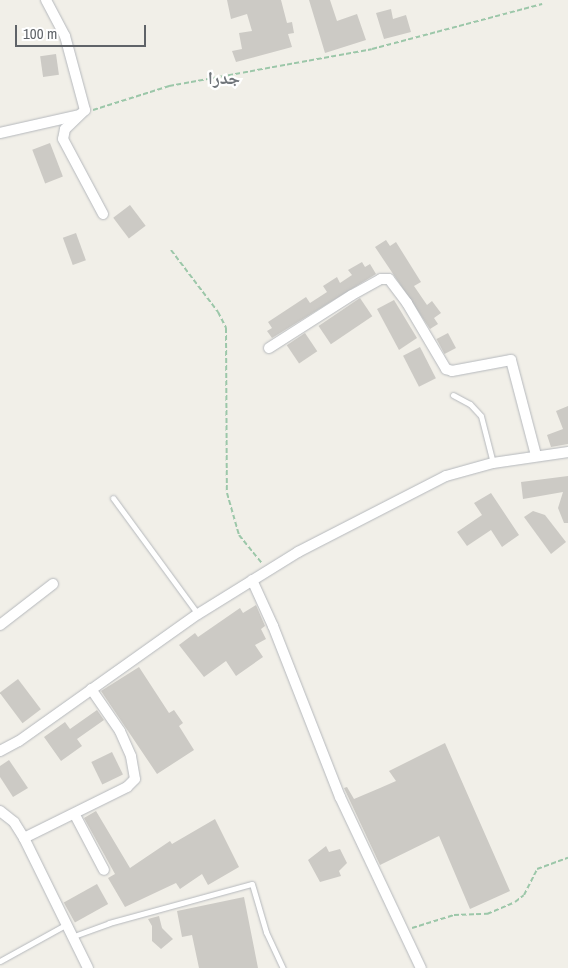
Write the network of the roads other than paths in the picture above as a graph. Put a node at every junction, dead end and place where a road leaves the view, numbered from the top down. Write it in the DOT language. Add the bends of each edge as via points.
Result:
graph roads {
  1 [pos="46,0"];
  2 [pos="80,115"];
  3 [pos="0,132"];
  4 [pos="103,214"];
  5 [pos="269,348"];
  6 [pos="453,395"];
  7 [pos="568,452"];
  8 [pos="536,455"];
  9 [pos="493,463"];
  10 [pos="113,498"];
  11 [pos="252,580"];
  12 [pos="53,584"];
  13 [pos="198,614"];
  14 [pos="0,625"];
  15 [pos="91,689"];
  16 [pos="0,751"];
  17 [pos="0,811"];
  18 [pos="75,815"];
  19 [pos="24,838"];
  20 [pos="104,870"];
  21 [pos="67,923"];
  22 [pos="74,936"];
  23 [pos="0,961"];
  24 [pos="88,968"];
  25 [pos="283,968"];
  26 [pos="421,968"];
  1 -- 2 [label="street" via="65,36 86,110"];
  2 -- 3 [label="street"];
  2 -- 4 [label="street" via="65,128 63,139"];
  5 -- 8 [label="street" via="352,295 381,279 388,279 407,303 446,369 452,371 511,360"];
  6 -- 9 [label="lane" via="470,404 481,416"];
  7 -- 8 [label="street"];
  8 -- 9 [label="street"];
  9 -- 11 [label="street" via="466,469 430,484"];
  10 -- 13 [label="lane"];
  11 -- 13 [label="street"];
  11 -- 26 [label="street" via="340,797"];
  12 -- 14 [label="street"];
  13 -- 15 [label="street"];
  15 -- 16 [label="street"];
  15 -- 18 [label="street" via="120,731 131,756 135,778 127,787"];
  17 -- 19 [label="street" via="14,822"];
  18 -- 19 [label="street"];
  18 -- 20 [label="street"];
  19 -- 21 [label="street"];
  21 -- 22 [label="street"];
  21 -- 23 [label="lane"];
  22 -- 24 [label="street"];
  22 -- 25 [label="lane" via="109,923 252,884 266,932"];
}
